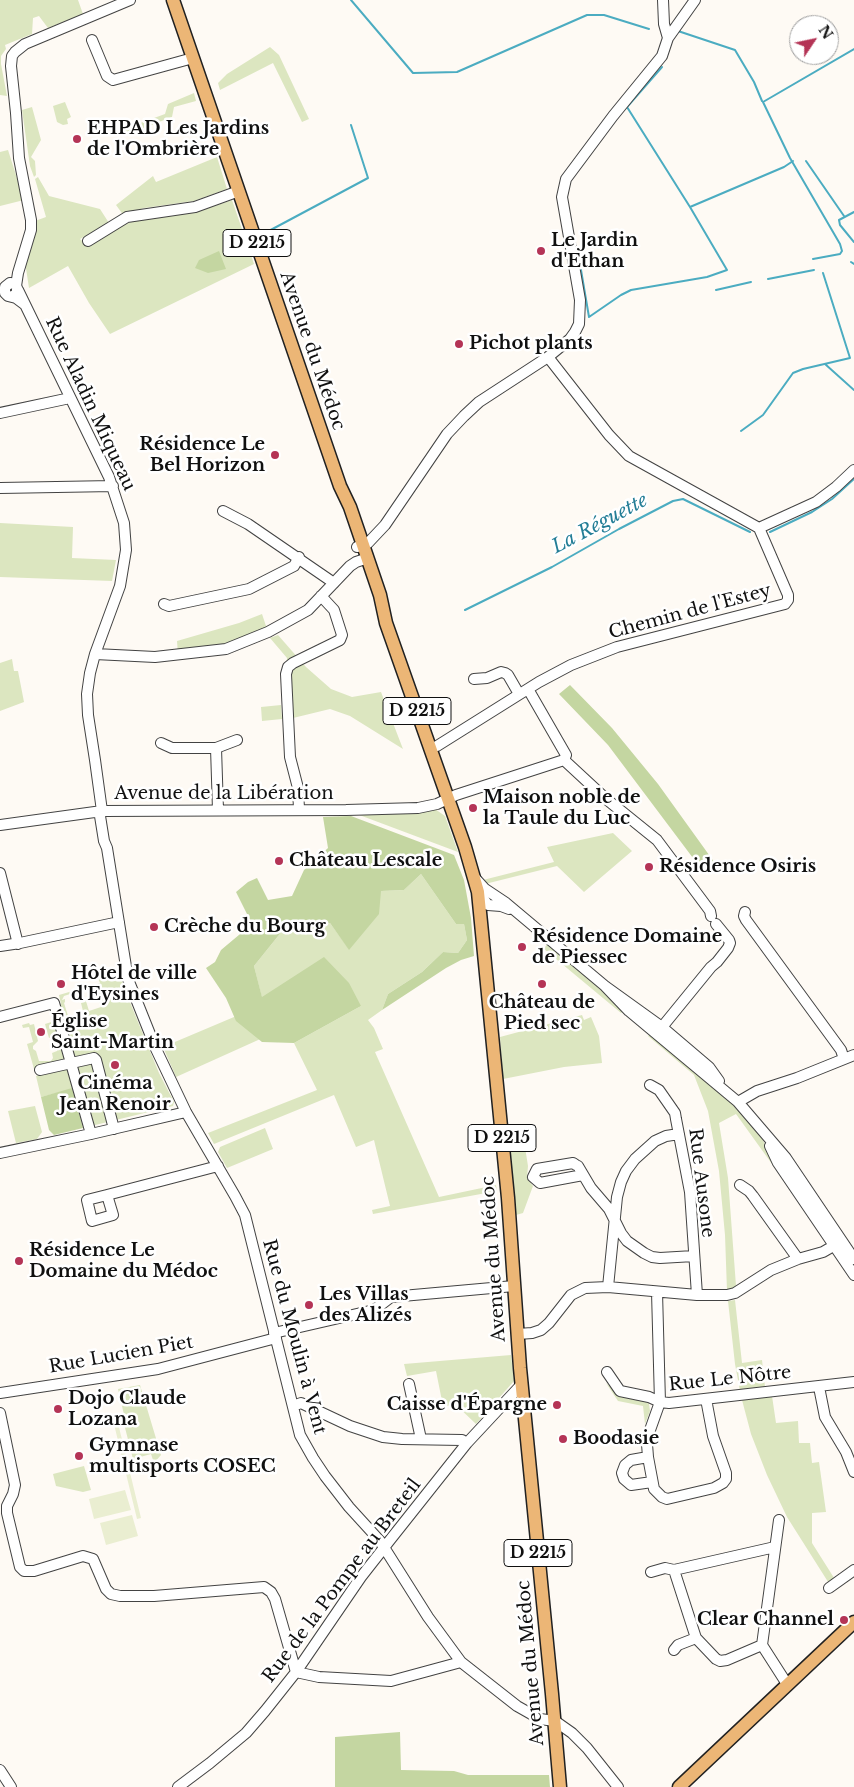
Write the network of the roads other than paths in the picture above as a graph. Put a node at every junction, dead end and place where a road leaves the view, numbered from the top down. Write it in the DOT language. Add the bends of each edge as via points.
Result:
graph roads {
  1 [pos="130,0"];
  2 [pos="173,0"];
  3 [pos="663,0"];
  4 [pos="696,0"];
  5 [pos="668,38"];
  6 [pos="92,40"];
  7 [pos="193,58"];
  8 [pos="239,191"];
  9 [pos="88,241"];
  10 [pos="8,292"];
  11 [pos="548,357"];
  12 [pos="70,398"];
  13 [pos="0,413"];
  14 [pos="854,470"];
  15 [pos="113,486"];
  16 [pos="0,488"];
  17 [pos="223,511"];
  18 [pos="759,528"];
  19 [pos="360,546"];
  20 [pos="299,557"];
  21 [pos="364,559"];
  22 [pos="334,583"];
  23 [pos="321,596"];
  24 [pos="164,604"];
  25 [pos="95,654"];
  26 [pos="474,678"];
  27 [pos="524,691"];
  28 [pos="237,740"];
  29 [pos="161,743"];
  30 [pos="216,748"];
  31 [pos="430,748"];
  32 [pos="564,760"];
  33 [pos="448,799"];
  34 [pos="299,809"];
  35 [pos="218,810"];
  36 [pos="102,811"];
  37 [pos="0,825"];
  38 [pos="0,873"];
  39 [pos="475,877"];
  40 [pos="478,892"];
  41 [pos="488,905"];
  42 [pos="515,912"];
  43 [pos="745,912"];
  44 [pos="482,918"];
  45 [pos="119,922"];
  46 [pos="18,944"];
  47 [pos="0,946"];
  48 [pos="0,1017"];
  49 [pos="659,1030"];
  50 [pos="849,1057"];
  51 [pos="71,1063"];
  52 [pos="40,1070"];
  53 [pos="650,1085"];
  54 [pos="738,1102"];
  55 [pos="186,1112"];
  56 [pos="114,1129"];
  57 [pos="91,1134"];
  58 [pos="679,1134"];
  59 [pos="0,1153"];
  60 [pos="218,1166"];
  61 [pos="583,1175"];
  62 [pos="740,1185"];
  63 [pos="107,1195"];
  64 [pos="616,1221"];
  65 [pos="838,1243"];
  66 [pos="694,1256"];
  67 [pos="798,1259"];
  68 [pos="854,1259"];
  69 [pos="854,1275"];
  70 [pos="514,1286"];
  71 [pos="608,1287"];
  72 [pos="657,1292"];
  73 [pos="697,1295"];
  74 [pos="518,1334"];
  75 [pos="275,1335"];
  76 [pos="607,1372"];
  77 [pos="854,1382"];
  78 [pos="409,1384"];
  79 [pos="522,1384"];
  80 [pos="820,1387"];
  81 [pos="0,1393"];
  82 [pos="706,1399"];
  83 [pos="660,1402"];
  84 [pos="293,1406"];
  85 [pos="0,1413"];
  86 [pos="421,1439"];
  87 [pos="467,1443"];
  88 [pos="648,1457"];
  89 [pos="854,1472"];
  90 [pos="652,1482"];
  91 [pos="779,1520"];
  92 [pos="775,1547"];
  93 [pos="384,1548"];
  94 [pos="674,1570"];
  95 [pos="854,1570"];
  96 [pos="651,1572"];
  97 [pos="829,1588"];
  98 [pos="854,1616"];
  99 [pos="854,1622"];
  100 [pos="696,1638"];
  101 [pos="762,1645"];
  102 [pos="674,1650"];
  103 [pos="461,1662"];
  104 [pos="296,1672"];
  105 [pos="791,1680"];
  106 [pos="555,1721"];
  107 [pos="0,1770"];
  108 [pos="11,1787"];
  109 [pos="178,1787"];
  110 [pos="560,1787"];
  111 [pos="618,1787"];
  112 [pos="679,1787"];
  1 -- 10 [label="street" via="25,44 12,56 18,158 31,230 18,273"];
  2 -- 7 [label="main road, Avenue du Médoc / D 2215"];
  3 -- 5 [label="street"];
  4 -- 5 [label="street"];
  5 -- 11 [label="street" via="662,56 566,179 562,197 578,287 579,324 570,339"];
  6 -- 7 [label="street" via="107,76 113,80"];
  7 -- 8 [label="main road, Avenue du Médoc / D 2215"];
  8 -- 9 [label="street" via="195,207 127,217"];
  8 -- 19 [label="main road, Avenue du Médoc / D 2215" via="350,507"];
  10 -- 12 [label="street, Rue Aladin Miqueau" via="25,305"];
  11 -- 18 [label="street" via="629,456"];
  11 -- 19 [label="street" via="479,402 464,416 447,434 385,526 368,543"];
  12 -- 13 [label="street"];
  12 -- 15 [label="street, Rue Aladin Miqueau"];
  14 -- 18 [label="street" via="816,502"];
  15 -- 16 [label="street"];
  15 -- 25 [label="street, Rue Aladin Miqueau" via="124,523 126,550 120,586"];
  17 -- 20 [label="street"];
  18 -- 27 [label="street, Chemin de l'Estey" via="788,595 784,604 618,647 571,665"];
  19 -- 21 [label="main road, Avenue du Médoc / D 2215"];
  20 -- 22 [label="street"];
  20 -- 24 [label="street" via="294,566 249,589 170,606"];
  21 -- 22 [label="street" via="350,566"];
  21 -- 31 [label="main road, Avenue du Médoc / D 2215" via="380,595 386,623"];
  22 -- 23 [label="street"];
  23 -- 25 [label="street" via="296,618 226,648 155,658"];
  23 -- 34 [label="street" via="334,610 342,635 340,640 293,663 286,674 290,757 298,788"];
  25 -- 36 [label="street, Rue Aladin Miqueau" via="87,694"];
  26 -- 27 [label="street" via="505,673"];
  27 -- 31 [label="street"];
  27 -- 32 [label="street" via="566,755"];
  28 -- 30 [label="street"];
  29 -- 30 [label="street" via="172,748"];
  30 -- 35 [label="street"];
  31 -- 33 [label="main road, Avenue du Médoc / D 2215"];
  32 -- 33 [label="street, Avenue de la Libération"];
  32 -- 49 [label="street" via="610,803 657,840 729,940 728,948"];
  33 -- 34 [label="street, Avenue de la Libération" via="418,808"];
  33 -- 39 [label="main road, Avenue du Médoc / D 2215"];
  34 -- 35 [label="street, Avenue de la Libération"];
  35 -- 36 [label="street, Avenue de la Libération"];
  36 -- 37 [label="street, Avenue de la Libération"];
  36 -- 45 [label="street, Rue Aladin Miqueau" via="100,816"];
  38 -- 46 [label="street"];
  39 -- 40 [label="main road, Avenue du Médoc / D 2215"];
  39 -- 42 [label="street"];
  40 -- 41 [label="street"];
  40 -- 44 [label="main road, Avenue du Médoc / D 2215"];
  41 -- 42 [label="street"];
  41 -- 44 [label="street"];
  42 -- 49 [label="street"];
  43 -- 50 [label="street" via="746,920"];
  44 -- 70 [label="main road, Avenue du Médoc / D 2215"];
  45 -- 46 [label="street"];
  45 -- 55 [label="street, Rue du Moulin à Vent" via="130,985"];
  46 -- 47 [label="street"];
  48 -- 51 [label="street" via="54,1002"];
  49 -- 54 [label="street" via="709,1067"];
  50 -- 54 [label="street"];
  51 -- 52 [label="street"];
  51 -- 56 [label="street" via="96,1060"];
  51 -- 57 [label="street"];
  53 -- 58 [label="street, Rue Ausone" via="659,1090 674,1114"];
  54 -- 65 [label="street" via="762,1132 778,1163"];
  55 -- 56 [label="street"];
  55 -- 60 [label="street, Rue du Moulin à Vent"];
  56 -- 57 [label="street"];
  57 -- 59 [label="street"];
  58 -- 64 [label="street" via="656,1141 626,1171 617,1197"];
  58 -- 66 [label="street, Rue Ausone" via="690,1192"];
  60 -- 63 [label="street"];
  60 -- 75 [label="street, Rue du Moulin à Vent" via="245,1216"];
  61 -- 64 [label="street"];
  62 -- 67 [label="street" via="753,1196"];
  64 -- 66 [label="street" via="624,1237 644,1253 660,1258"];
  64 -- 71 [label="street"];
  65 -- 67 [label="street" via="823,1252"];
  65 -- 68 [label="street"];
  65 -- 69 [label="street"];
  66 -- 73 [label="street, Rue Ausone"];
  67 -- 73 [label="street" via="771,1270 731,1294"];
  70 -- 74 [label="main road, Avenue du Médoc / D 2215"];
  70 -- 75 [label="street, Rue Lucien Piet" via="391,1297 374,1310"];
  71 -- 72 [label="street"];
  71 -- 74 [label="street" via="575,1292 541,1330"];
  72 -- 73 [label="street"];
  72 -- 83 [label="street, Rue Le Nôtre"];
  74 -- 79 [label="main road, Avenue du Médoc / D 2215"];
  75 -- 81 [label="street, Rue Lucien Piet" via="158,1369"];
  75 -- 84 [label="street, Rue du Moulin à Vent"];
  76 -- 83 [label="street" via="620,1391 649,1396"];
  77 -- 80 [label="street, Rue Le Nôtre"];
  78 -- 86 [label="street"];
  79 -- 87 [label="street, Rue de la Pompe au Breteil"];
  79 -- 106 [label="main road, Avenue du Médoc / D 2215"];
  80 -- 82 [label="street, Rue Le Nôtre"];
  80 -- 89 [label="street" via="825,1417"];
  82 -- 83 [label="street, Rue Le Nôtre"];
  82 -- 90 [label="street" via="713,1436 726,1473 723,1483 667,1499 658,1494"];
  83 -- 88 [label="street" via="650,1430"];
  84 -- 86 [label="street" via="301,1403 383,1437"];
  84 -- 93 [label="street, Rue du Moulin à Vent" via="300,1436 313,1458"];
  85 -- 104 [label="street" via="15,1485 7,1513 20,1567 24,1571 83,1556 93,1559 106,1589 120,1596 264,1588 272,1592 275,1599"];
  86 -- 87 [label="street" via="462,1440"];
  87 -- 93 [label="street, Rue de la Pompe au Breteil"];
  88 -- 90 [label="street"];
  88 -- 90 [label="street" via="630,1460 622,1473 631,1485"];
  91 -- 92 [label="street"];
  92 -- 94 [label="street"];
  92 -- 101 [label="street"];
  93 -- 103 [label="street, Rue du Moulin à Vent"];
  93 -- 104 [label="street, Rue de la Pompe au Breteil"];
  94 -- 96 [label="street" via="665,1568"];
  94 -- 100 [label="street"];
  95 -- 97 [label="street"];
  98 -- 105 [label="main road" via="815,1652"];
  99 -- 105 [label="main road"];
  100 -- 101 [label="street" via="720,1661"];
  100 -- 102 [label="street"];
  101 -- 105 [label="street"];
  103 -- 104 [label="street" via="391,1681 319,1677"];
  103 -- 106 [label="street, Rue du Moulin à Vent" via="517,1706 540,1719"];
  104 -- 109 [label="street, Rue de la Pompe au Breteil" via="246,1733"];
  105 -- 112 [label="main road"];
  106 -- 110 [label="main road, Avenue du Médoc / D 2215"];
  106 -- 111 [label="street, Rue du Moulin à Vent" via="587,1748"];
  107 -- 108 [label="street"];
}
